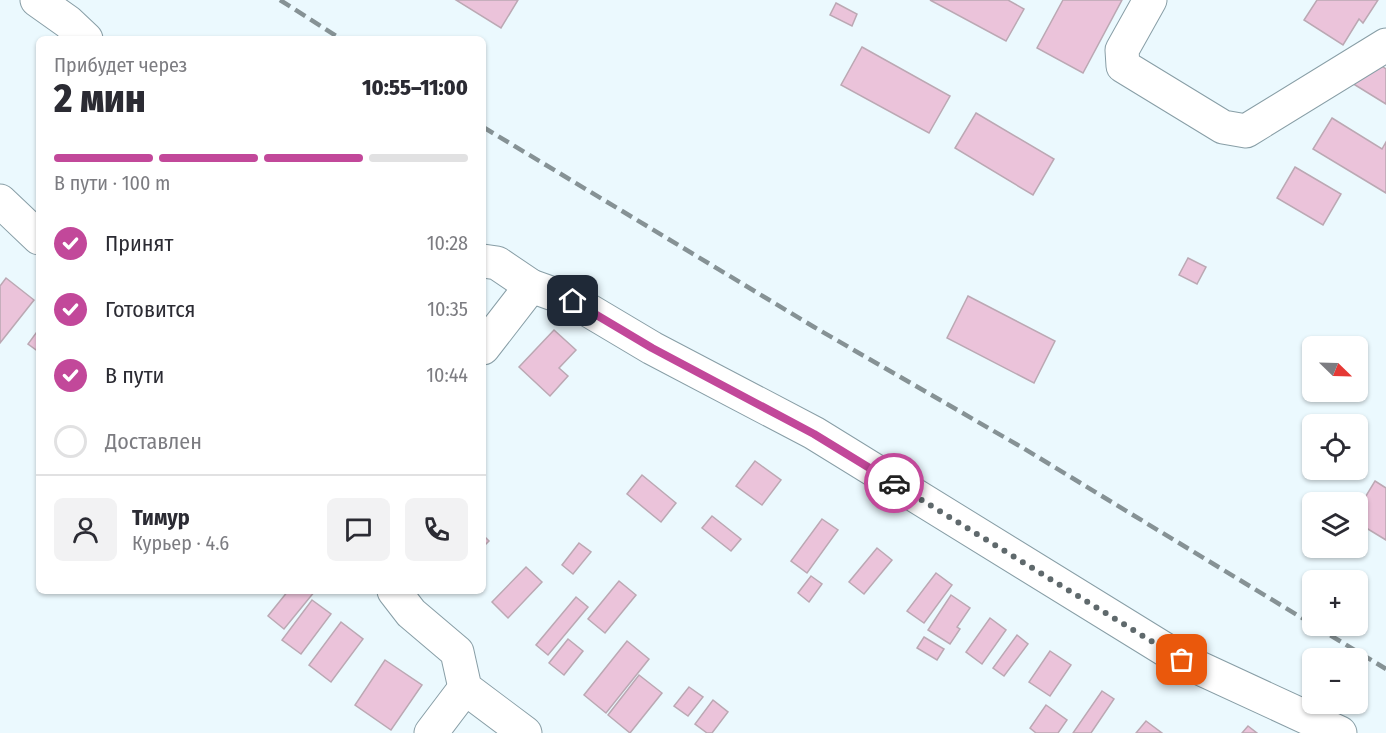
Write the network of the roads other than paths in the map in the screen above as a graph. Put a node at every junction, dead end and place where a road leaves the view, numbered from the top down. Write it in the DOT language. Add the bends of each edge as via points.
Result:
graph roads {
  1 [pos="37,0"];
  2 [pos="1150,0"];
  3 [pos="83,36"];
  4 [pos="1386,45"];
  5 [pos="0,201"];
  6 [pos="36,235"];
  7 [pos="486,261"];
  8 [pos="531,286"];
  9 [pos="486,344"];
  10 [pos="396,594"];
  11 [pos="465,688"];
  12 [pos="431,733"];
  13 [pos="525,733"];
  14 [pos="1340,733"];
  1 -- 3 [label="street"];
  2 -- 4 [label="street" via="1122,51 1123,66 1223,127 1246,131"];
  5 -- 6 [label="street"];
  7 -- 8 [label="street" via="496,263"];
  8 -- 9 [label="street"];
  8 -- 14 [label="street" via="573,301 814,434 1182,660"];
  10 -- 11 [label="street" via="411,613 457,652"];
  11 -- 12 [label="street"];
  11 -- 13 [label="street"];
}
